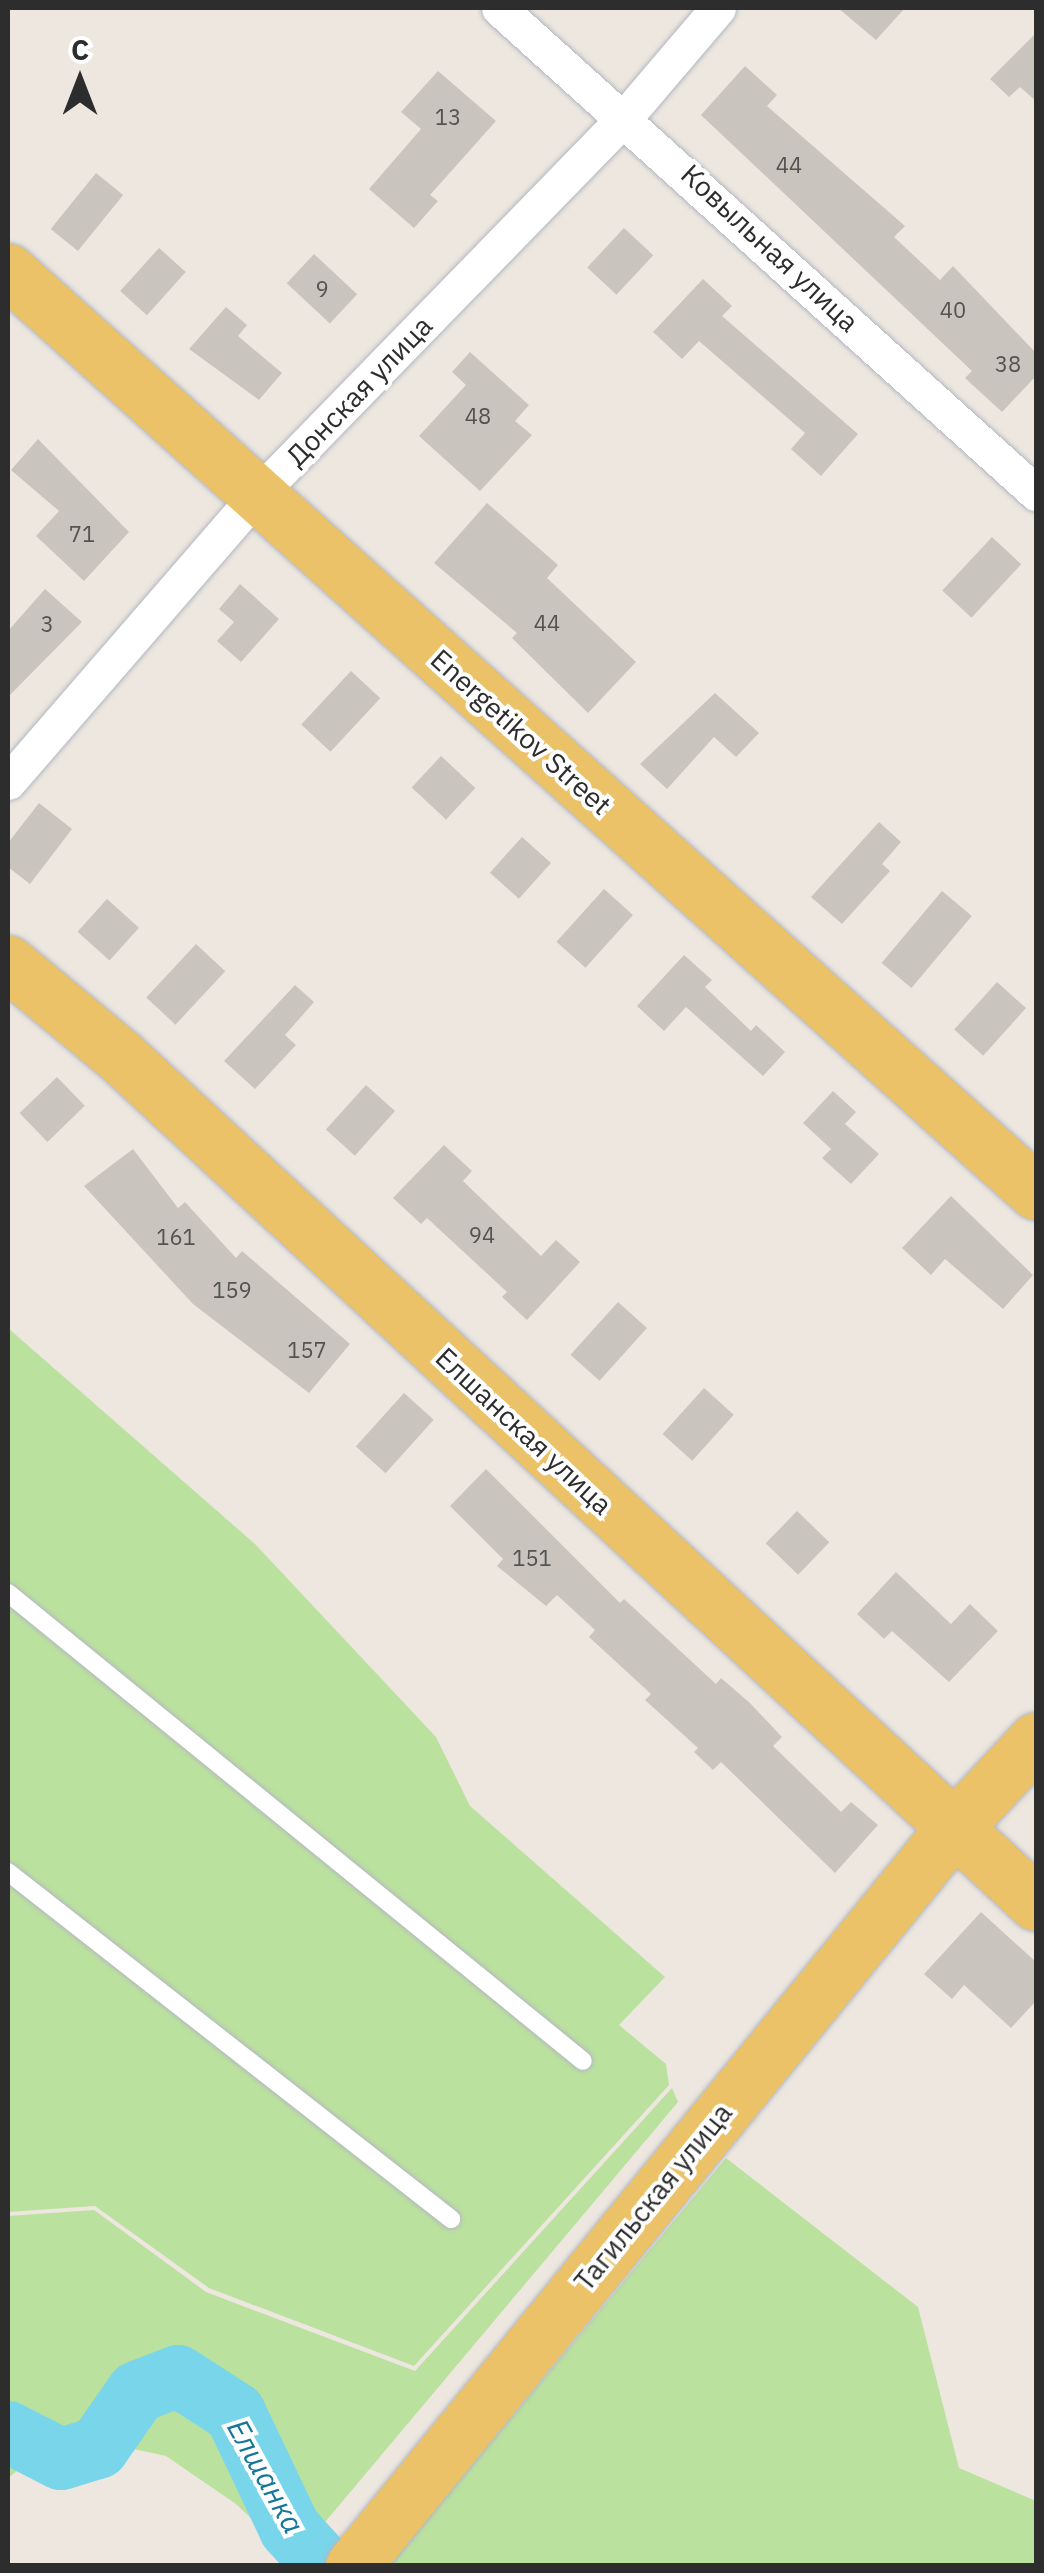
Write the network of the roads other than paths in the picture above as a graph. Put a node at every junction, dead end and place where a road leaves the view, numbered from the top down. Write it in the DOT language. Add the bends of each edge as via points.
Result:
graph roads {
  1 [pos="499,8"];
  2 [pos="718,8"];
  3 [pos="626,116"];
  4 [pos="8,271"];
  5 [pos="1036,493"];
  6 [pos="256,496"];
  7 [pos="8,782"];
  8 [pos="8,963"];
  9 [pos="1036,1192"];
  10 [pos="8,1593"];
  11 [pos="1036,1740"];
  12 [pos="952,1830"];
  13 [pos="8,1872"];
  14 [pos="1036,1903"];
  15 [pos="583,2061"];
  16 [pos="451,2219"];
  17 [pos="354,2566"];
  1 -- 3 [label="street, Ковыльная улица"];
  2 -- 3 [label="street, Донская улица"];
  3 -- 5 [label="street, Ковыльная улица"];
  3 -- 6 [label="street, Донская улица"];
  4 -- 6 [label="main road, Energetikov Street"];
  6 -- 7 [label="street, Донская улица"];
  6 -- 9 [label="main road, Energetikov Street"];
  8 -- 12 [label="main road, Елшанская улица" via="119,1055"];
  10 -- 15 [label="lane"];
  11 -- 12 [label="main road, Тагильская улица"];
  12 -- 14 [label="main road, Елшанская улица"];
  12 -- 17 [label="main road, Тагильская улица"];
  13 -- 16 [label="lane"];
}
